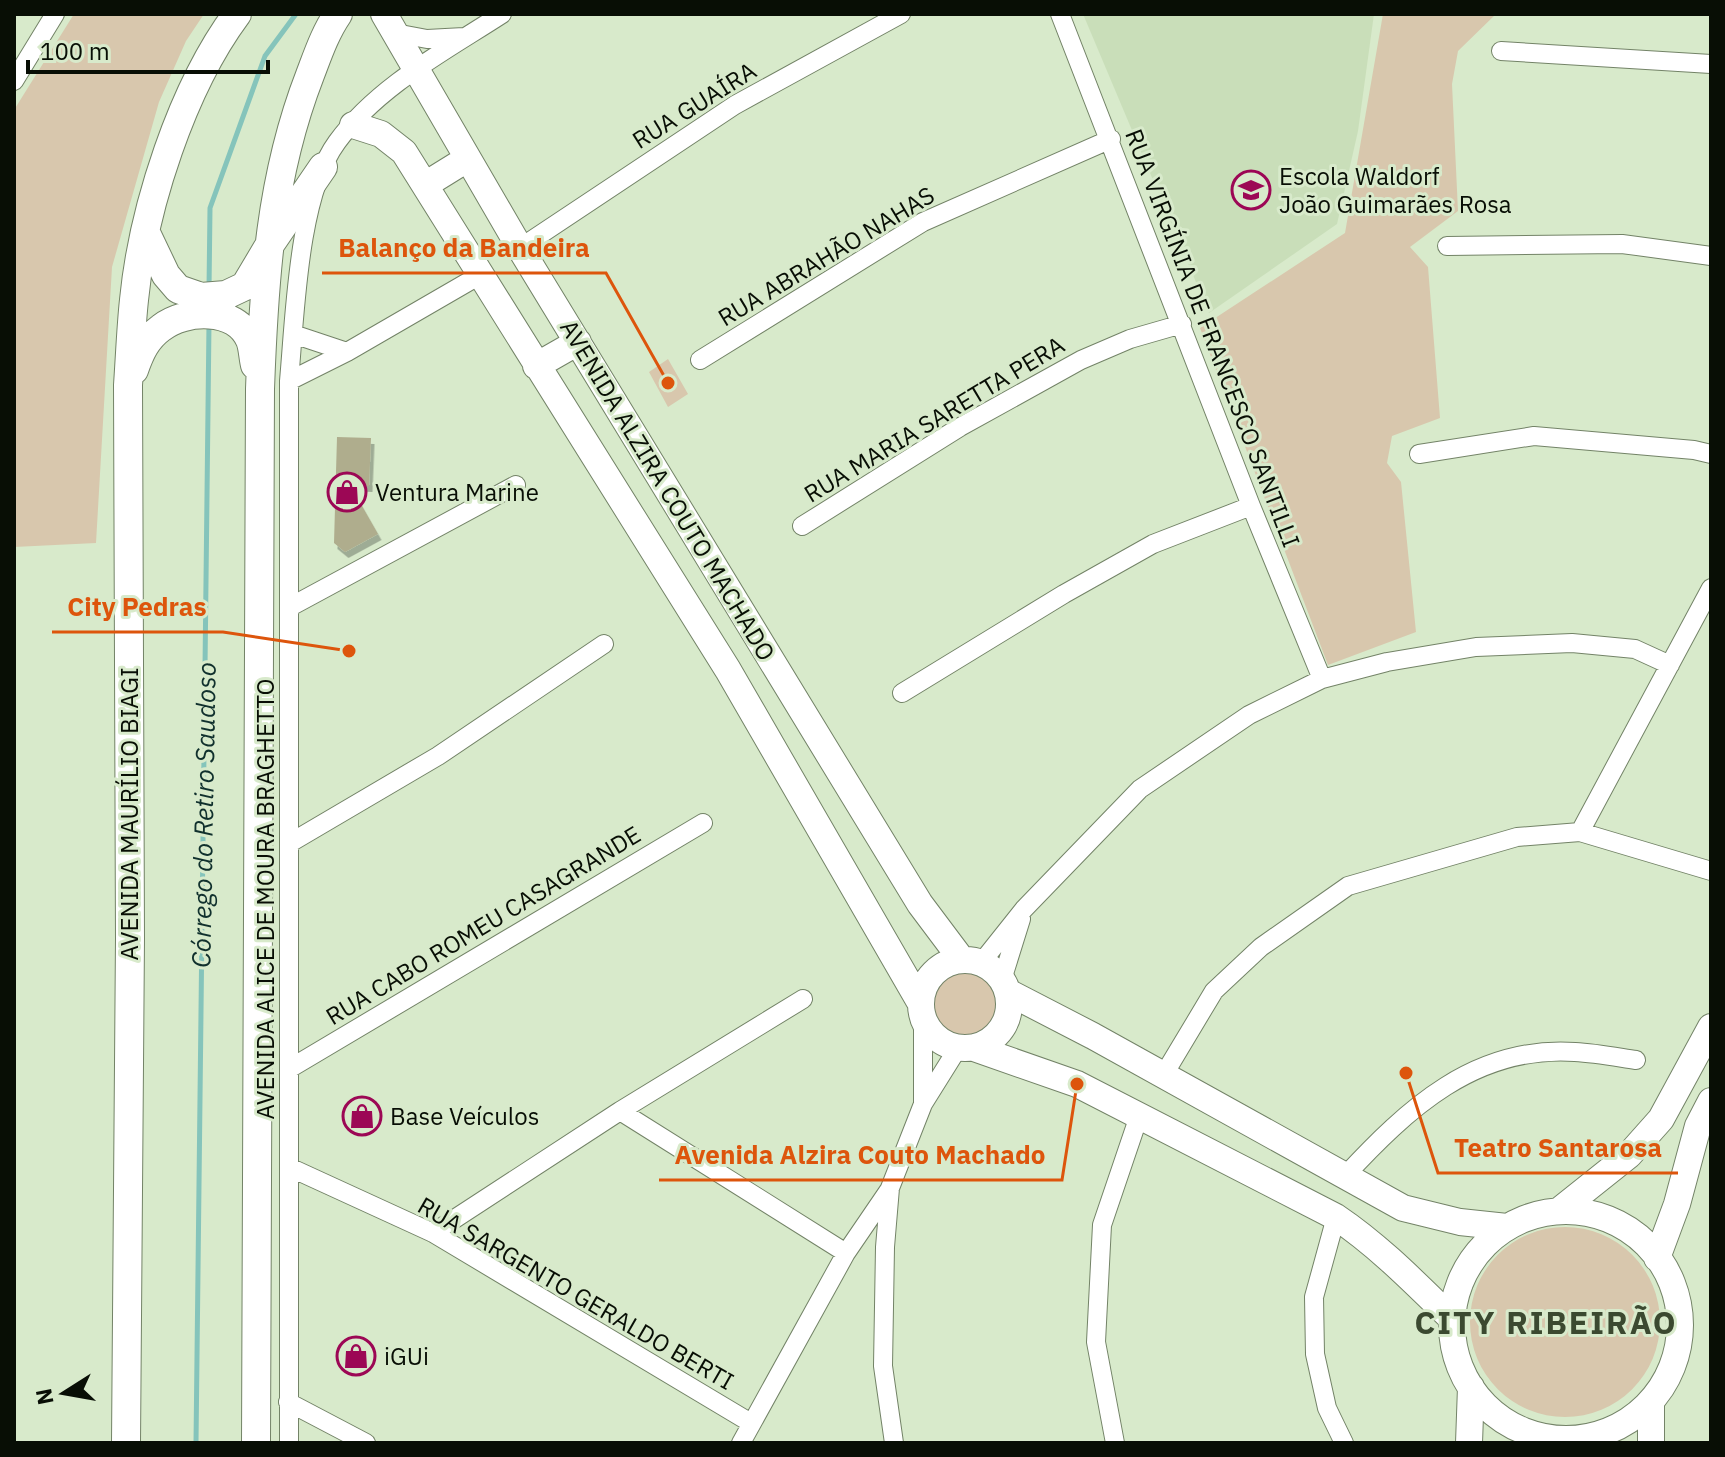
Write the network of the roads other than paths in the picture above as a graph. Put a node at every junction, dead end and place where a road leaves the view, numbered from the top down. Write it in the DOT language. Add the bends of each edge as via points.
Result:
graph roads {
  1 [pos="55,14"];
  2 [pos="237,14"];
  3 [pos="338,14"];
  4 [pos="502,14"];
  5 [pos="1060,14"];
  6 [pos="895,15"];
  7 [pos="390,23"];
  8 [pos="467,37"];
  9 [pos="1501,51"];
  10 [pos="1711,64"];
  11 [pos="417,70"];
  12 [pos="14,81"];
  13 [pos="353,125"];
  14 [pos="1111,139"];
  15 [pos="467,159"];
  16 [pos="323,167"];
  17 [pos="425,185"];
  18 [pos="146,233"];
  19 [pos="1447,246"];
  20 [pos="520,248"];
  21 [pos="267,249"];
  22 [pos="1711,256"];
  23 [pos="480,275"];
  24 [pos="227,306"];
  25 [pos="1182,324"];
  26 [pos="293,334"];
  27 [pos="578,342"];
  28 [pos="347,352"];
  29 [pos="700,360"];
  30 [pos="536,366"];
  31 [pos="289,381"];
  32 [pos="128,385"];
  33 [pos="260,389"];
  34 [pos="1419,454"];
  35 [pos="1711,454"];
  36 [pos="516,485"];
  37 [pos="1251,506"];
  38 [pos="802,526"];
  39 [pos="1711,588"];
  40 [pos="290,607"];
  41 [pos="604,644"];
  42 [pos="764,648"];
  43 [pos="1670,665"];
  44 [pos="728,670"];
  45 [pos="1322,679"];
  46 [pos="902,693"];
  47 [pos="703,823"];
  48 [pos="1580,832"];
  49 [pos="290,843"];
  50 [pos="1711,871"];
  51 [pos="1024,909"];
  52 [pos="972,962"];
  53 [pos="1005,986"];
  54 [pos="803,999"];
  55 [pos="922,1011"];
  56 [pos="1711,1027"];
  57 [pos="966,1048"];
  58 [pos="1636,1060"];
  59 [pos="289,1069"];
  60 [pos="1163,1076"];
  61 [pos="1711,1101"];
  62 [pos="923,1104"];
  63 [pos="620,1111"];
  64 [pos="1139,1116"];
  65 [pos="1252,1123"];
  66 [pos="1231,1163"];
  67 [pos="289,1167"];
  68 [pos="1344,1177"];
  69 [pos="890,1188"];
  70 [pos="1560,1210"];
  71 [pos="1336,1217"];
  72 [pos="1507,1227"];
  73 [pos="433,1233"];
  74 [pos="846,1253"];
  75 [pos="1657,1258"];
  76 [pos="1452,1319"];
  77 [pos="1471,1387"];
  78 [pos="1651,1401"];
  79 [pos="288,1402"];
  80 [pos="751,1423"];
  81 [pos="1554,1441"];
  82 [pos="126,1443"];
  83 [pos="256,1443"];
  84 [pos="289,1443"];
  85 [pos="366,1443"];
  86 [pos="741,1443"];
  87 [pos="894,1443"];
  88 [pos="1115,1443"];
  89 [pos="1344,1443"];
  90 [pos="1469,1443"];
  91 [pos="1651,1443"];
  1 -- 12 [label="street"];
  2 -- 18 [label="main road, AVENIDA MAURÍLIO BIAGI" via="195,84 168,149"];
  3 -- 21 [label="main road" via="289,138"];
  4 -- 8 [label="street"];
  5 -- 14 [label="street, RUA VIRGÍNIA DE FRANCESCO SANTILLI"];
  6 -- 20 [label="street, RUA GUAÍRA" via="735,105"];
  7 -- 8 [label="street" via="427,39"];
  7 -- 11 [label="street, AVENIDA ALZIRA COUTO MACHADO"];
  8 -- 11 [label="street"];
  9 -- 10 [label="street"];
  11 -- 13 [label="street"];
  11 -- 15 [label="street, AVENIDA ALZIRA COUTO MACHADO"];
  13 -- 16 [label="street"];
  13 -- 17 [label="street, AVENIDA ALZIRA COUTO MACHADO" via="393,142"];
  14 -- 25 [label="street, RUA VIRGÍNIA DE FRANCESCO SANTILLI"];
  14 -- 29 [label="street, RUA ABRAHÃO NAHAS" via="923,222"];
  15 -- 17 [label="street"];
  15 -- 20 [label="street, AVENIDA ALZIRA COUTO MACHADO"];
  16 -- 21 [label="main road"];
  16 -- 26 [label="street, AVENIDA ALICE DE MOURA BRAGHETTO" via="308,213"];
  17 -- 23 [label="street, AVENIDA ALZIRA COUTO MACHADO"];
  18 -- 24 [label="main road" via="178,289"];
  18 -- 32 [label="main road, AVENIDA MAURÍLIO BIAGI" via="134,297"];
  19 -- 22 [label="street" via="1622,244"];
  20 -- 27 [label="street, AVENIDA ALZIRA COUTO MACHADO"];
  21 -- 24 [label="main road"];
  21 -- 33 [label="main road"];
  23 -- 28 [label="street"];
  23 -- 30 [label="street, AVENIDA ALZIRA COUTO MACHADO"];
  24 -- 32 [label="main road" via="163,326 140,352"];
  24 -- 33 [label="main road" via="250,340"];
  25 -- 37 [label="street, RUA VIRGÍNIA DE FRANCESCO SANTILLI"];
  25 -- 38 [label="street, RUA MARIA SARETTA PERA" via="1081,360 960,427"];
  26 -- 28 [label="street"];
  26 -- 31 [label="street, AVENIDA ALICE DE MOURA BRAGHETTO"];
  27 -- 30 [label="street"];
  27 -- 42 [label="street, AVENIDA ALZIRA COUTO MACHADO"];
  28 -- 31 [label="street"];
  30 -- 44 [label="street, AVENIDA ALZIRA COUTO MACHADO"];
  31 -- 40 [label="street, AVENIDA ALICE DE MOURA BRAGHETTO"];
  32 -- 82 [label="main road, AVENIDA MAURÍLIO BIAGI"];
  33 -- 83 [label="main road"];
  34 -- 35 [label="street" via="1534,436"];
  36 -- 40 [label="street"];
  37 -- 45 [label="street, RUA VIRGÍNIA DE FRANCESCO SANTILLI"];
  37 -- 46 [label="street" via="1153,544"];
  39 -- 43 [label="street"];
  40 -- 49 [label="street, AVENIDA ALICE DE MOURA BRAGHETTO"];
  41 -- 49 [label="street" via="438,756"];
  42 -- 44 [label="street"];
  42 -- 52 [label="street, AVENIDA ALZIRA COUTO MACHADO" via="920,904"];
  43 -- 45 [label="street" via="1635,649 1572,643 1476,647"];
  43 -- 48 [label="street"];
  44 -- 55 [label="street, AVENIDA ALZIRA COUTO MACHADO"];
  45 -- 51 [label="street" via="1249,715 1140,789"];
  47 -- 59 [label="street, RUA CABO ROMEU CASAGRANDE"];
  48 -- 50 [label="street"];
  48 -- 60 [label="street" via="1517,837 1348,886 1261,947 1214,991"];
  49 -- 59 [label="street, AVENIDA ALICE DE MOURA BRAGHETTO"];
  51 -- 52 [label="street"];
  51 -- 53 [label="street"];
  52 -- 53 [label="street"];
  52 -- 55 [label="street" via="938,969 923,991"];
  53 -- 57 [label="street" via="1009,1010 1003,1028 991,1041"];
  53 -- 60 [label="street"];
  54 -- 63 [label="street"];
  55 -- 57 [label="street" via="937,1038"];
  55 -- 62 [label="street"];
  56 -- 70 [label="street" via="1661,1119 1629,1155"];
  57 -- 62 [label="street"];
  57 -- 64 [label="street" via="1077,1084"];
  58 -- 68 [label="street" via="1573,1051 1493,1060 1447,1083 1383,1135"];
  59 -- 67 [label="street, AVENIDA ALICE DE MOURA BRAGHETTO"];
  60 -- 65 [label="street"];
  61 -- 75 [label="street" via="1698,1126"];
  62 -- 69 [label="street"];
  63 -- 73 [label="street"];
  63 -- 74 [label="street"];
  64 -- 66 [label="street"];
  64 -- 88 [label="street" via="1102,1225 1096,1342"];
  65 -- 66 [label="street"];
  65 -- 68 [label="street"];
  66 -- 71 [label="street"];
  67 -- 73 [label="street, RUA SARGENTO GERALDO BERTI"];
  67 -- 79 [label="street, AVENIDA ALICE DE MOURA BRAGHETTO"];
  68 -- 72 [label="street" via="1403,1208"];
  69 -- 74 [label="street"];
  69 -- 87 [label="street" via="883,1366"];
  70 -- 72 [label="street"];
  70 -- 75 [label="street" via="1595,1215 1626,1228"];
  71 -- 76 [label="street" via="1358,1231"];
  71 -- 89 [label="street" via="1314,1297 1315,1354 1327,1408"];
  72 -- 76 [label="street" via="1478,1251 1459,1283"];
  73 -- 80 [label="street, RUA SARGENTO GERALDO BERTI"];
  74 -- 80 [label="street"];
  75 -- 78 [label="street" via="1671,1280 1680,1327 1670,1374"];
  76 -- 77 [label="street" via="1457,1354"];
  77 -- 81 [label="street" via="1497,1417"];
  77 -- 90 [label="street"];
  78 -- 81 [label="street" via="1609,1432"];
  78 -- 91 [label="street"];
  79 -- 84 [label="street, AVENIDA ALICE DE MOURA BRAGHETTO"];
  79 -- 85 [label="street"];
  80 -- 86 [label="street"];
}
